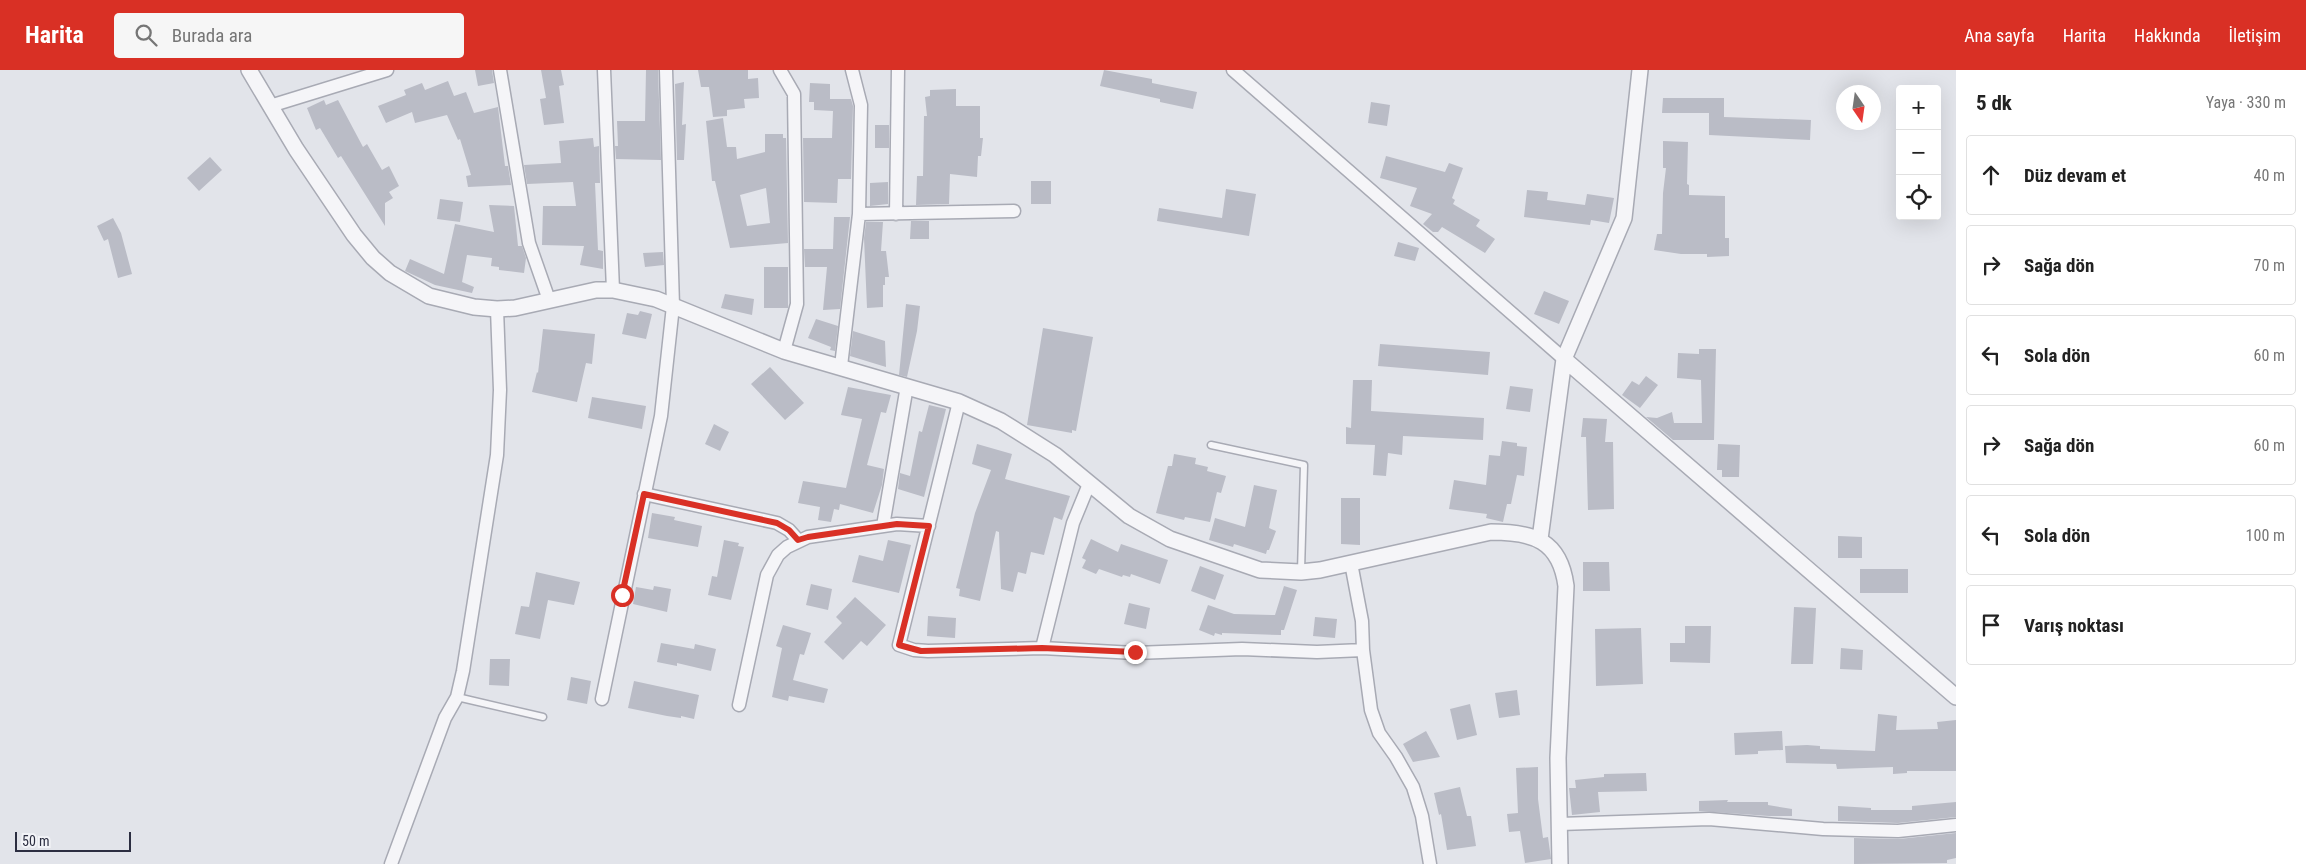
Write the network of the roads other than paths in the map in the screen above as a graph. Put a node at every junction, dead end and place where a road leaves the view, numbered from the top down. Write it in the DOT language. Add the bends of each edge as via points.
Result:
graph roads {
  1 [pos="249,70"];
  2 [pos="387,70"];
  3 [pos="500,70"];
  4 [pos="604,70"];
  5 [pos="666,70"];
  6 [pos="780,70"];
  7 [pos="852,70"];
  8 [pos="898,70"];
  9 [pos="1234,70"];
  10 [pos="1640,70"];
  11 [pos="270,106"];
  12 [pos="1014,211"];
  13 [pos="859,214"];
  14 [pos="896,214"];
  15 [pos="613,290"];
  16 [pos="549,300"];
  17 [pos="673,306"];
  18 [pos="497,308"];
  19 [pos="784,351"];
  20 [pos="1564,359"];
  21 [pos="841,366"];
  22 [pos="907,386"];
  23 [pos="959,402"];
  24 [pos="1212,444"];
  25 [pos="1089,484"];
  26 [pos="644,494"];
  27 [pos="883,526"];
  28 [pos="929,526"];
  29 [pos="1540,538"];
  30 [pos="798,540"];
  31 [pos="1351,563"];
  32 [pos="1301,572"];
  33 [pos="1042,648"];
  34 [pos="1363,650"];
  35 [pos="457,696"];
  36 [pos="1956,697"];
  37 [pos="602,699"];
  38 [pos="739,705"];
  39 [pos="543,717"];
  40 [pos="1560,824"];
  41 [pos="1956,825"];
  42 [pos="391,864"];
  43 [pos="1430,864"];
  44 [pos="1560,864"];
  1 -- 11 [label="street"];
  2 -- 11 [label="street"];
  3 -- 16 [label="street" via="529,243"];
  4 -- 15 [label="street"];
  5 -- 17 [label="street"];
  6 -- 19 [label="street" via="794,94 797,304"];
  7 -- 13 [label="street" via="861,105"];
  8 -- 14 [label="street"];
  9 -- 20 [label="street"];
  10 -- 20 [label="street" via="1624,218"];
  11 -- 18 [label="street" via="354,235 384,268 429,296 474,308"];
  12 -- 14 [label="street"];
  13 -- 14 [label="street"];
  13 -- 21 [label="street"];
  15 -- 16 [label="street"];
  15 -- 17 [label="street"];
  16 -- 18 [label="street" via="515,308"];
  17 -- 19 [label="street"];
  17 -- 26 [label="street" via="661,416"];
  18 -- 35 [label="street" via="500,390 497,455"];
  19 -- 21 [label="street"];
  20 -- 29 [label="street"];
  20 -- 36 [label="street"];
  21 -- 22 [label="street"];
  22 -- 23 [label="street"];
  22 -- 27 [label="street"];
  23 -- 25 [label="street" via="1036,441"];
  23 -- 28 [label="street"];
  24 -- 32 [label="lane" via="1304,465"];
  25 -- 32 [label="street" via="1129,516 1170,538 1260,570"];
  25 -- 33 [label="street" via="1073,523"];
  26 -- 30 [label="street" via="777,523"];
  26 -- 37 [label="street"];
  27 -- 28 [label="street"];
  27 -- 30 [label="street"];
  28 -- 33 [label="street" via="899,645 921,651"];
  29 -- 31 [label="street" via="1492,532"];
  29 -- 40 [label="street" via="1559,559 1566,586 1558,758"];
  30 -- 38 [label="street" via="778,555 767,576"];
  31 -- 32 [label="street"];
  31 -- 34 [label="street" via="1362,620"];
  33 -- 34 [label="street" via="1135,652"];
  34 -- 43 [label="street" via="1375,723 1413,787 1422,816"];
  35 -- 39 [label="lane"];
  35 -- 42 [label="street" via="445,718"];
  40 -- 41 [label="street" via="1709,819 1823,829 1898,831"];
  40 -- 44 [label="street"];
}
